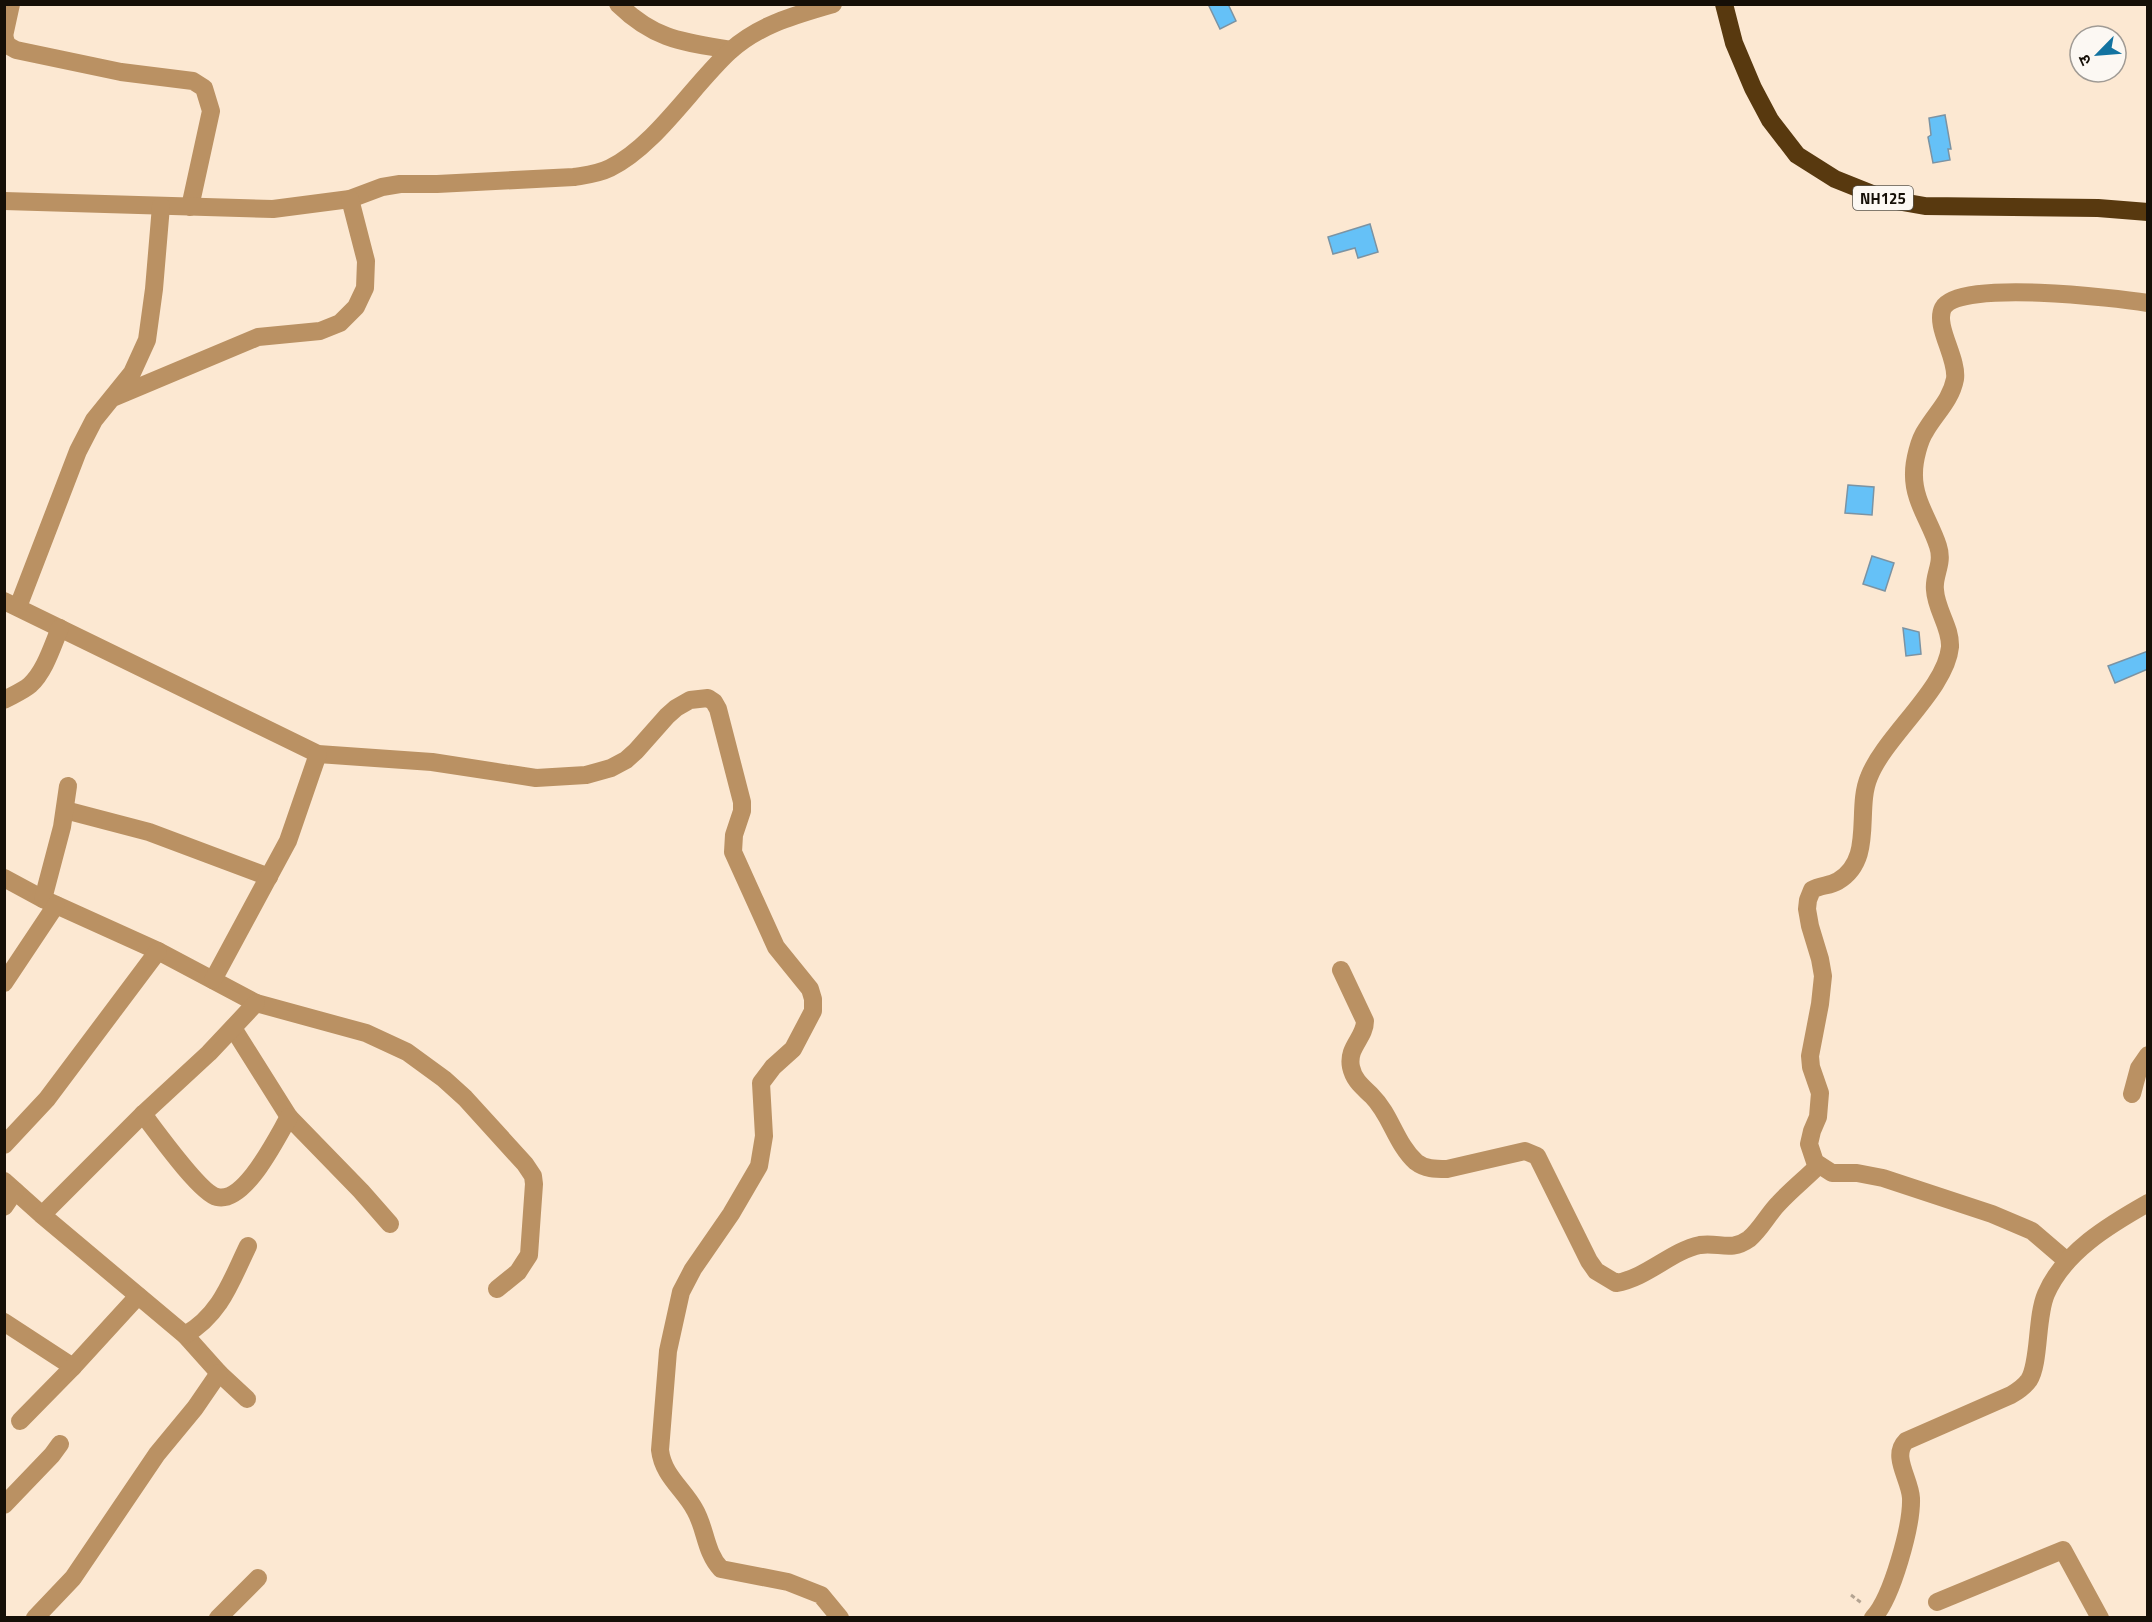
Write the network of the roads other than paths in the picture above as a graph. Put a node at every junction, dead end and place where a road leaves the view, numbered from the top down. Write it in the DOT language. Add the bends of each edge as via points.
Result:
graph roads {
  1 [pos="11,4"];
  2 [pos="618,4"];
  3 [pos="833,4"];
  4 [pos="1724,4"];
  5 [pos="4,36"];
  6 [pos="731,50"];
  7 [pos="350,199"];
  8 [pos="4,201"];
  9 [pos="161,206"];
  10 [pos="190,207"];
  11 [pos="2148,212"];
  12 [pos="2148,303"];
  13 [pos="113,397"];
  14 [pos="11,604"];
  15 [pos="60,628"];
  16 [pos="4,700"];
  17 [pos="318,754"];
  18 [pos="68,786"];
  19 [pos="65,810"];
  20 [pos="269,877"];
  21 [pos="4,878"];
  22 [pos="49,902"];
  23 [pos="158,951"];
  24 [pos="1341,970"];
  25 [pos="213,980"];
  26 [pos="4,983"];
  27 [pos="256,1003"];
  28 [pos="233,1028"];
  29 [pos="2148,1055"];
  30 [pos="2132,1094"];
  31 [pos="143,1114"];
  32 [pos="289,1117"];
  33 [pos="4,1145"];
  34 [pos="1819,1165"];
  35 [pos="10,1186"];
  36 [pos="2148,1203"];
  37 [pos="4,1207"];
  38 [pos="42,1215"];
  39 [pos="390,1224"];
  40 [pos="248,1246"];
  41 [pos="2067,1261"];
  42 [pos="497,1289"];
  43 [pos="138,1296"];
  44 [pos="4,1322"];
  45 [pos="185,1335"];
  46 [pos="74,1367"];
  47 [pos="219,1373"];
  48 [pos="247,1399"];
  49 [pos="20,1421"];
  50 [pos="60,1444"];
  51 [pos="4,1505"];
  52 [pos="258,1578"];
  53 [pos="1937,1602"];
  54 [pos="35,1617"];
  55 [pos="218,1617"];
  56 [pos="840,1617"];
  57 [pos="1873,1617"];
  58 [pos="2100,1617"];
  1 -- 5 [label="street"];
  2 -- 6 [label="street" via="661,36"];
  3 -- 6 [label="street" via="782,18"];
  4 -- 11 [label="highway, NH125" via="1734,44 1770,120 1797,155 1835,179 1886,199 1925,206"];
  5 -- 10 [label="street" via="7,45 16,50 122,72 194,81 204,88 211,111"];
  6 -- 7 [label="street" via="647,140 603,171 574,177 400,184"];
  7 -- 10 [label="street" via="273,209"];
  7 -- 13 [label="street" via="366,261 365,288 356,307 340,323 320,331 258,337"];
  8 -- 9 [label="street"];
  9 -- 10 [label="street"];
  9 -- 13 [label="street" via="147,340 132,373"];
  12 -- 34 [label="street" via="2041,292 1964,296 1943,309 1942,323 1955,380 1943,407 1922,436 1914,483 1918,502 1939,547 1935,590 1950,646 1947,661 1932,687 1875,763 1863,798 1863,840 1851,868 1835,883 1812,890 1808,900 1822,976 1810,1056 1820,1099 1809,1144"];
  13 -- 14 [label="street" via="94,420 78,451"];
  14 -- 15 [label="street"];
  15 -- 16 [label="street" via="36,678"];
  15 -- 17 [label="street"];
  17 -- 20 [label="street" via="288,841"];
  17 -- 56 [label="street" via="432,762 536,778 586,775 626,760 667,716 690,700 708,698 718,709 742,802 733,852 776,946 810,988 813,1011 793,1049 761,1083 764,1136 759,1166 681,1292 668,1351 661,1460 696,1510 709,1552 721,1569 788,1582 821,1595"];
  18 -- 19 [label="street"];
  19 -- 20 [label="street" via="149,832"];
  19 -- 22 [label="street"];
  20 -- 25 [label="street"];
  21 -- 22 [label="street"];
  22 -- 23 [label="street"];
  22 -- 26 [label="street"];
  23 -- 25 [label="street"];
  23 -- 33 [label="street" via="47,1099"];
  24 -- 34 [label="street" via="1365,1021 1365,1029 1350,1052 1355,1079 1380,1106 1415,1161 1424,1167 1447,1169 1525,1151 1537,1156 1589,1261 1607,1279 1625,1281 1699,1245 1738,1245 1750,1238 1778,1204"];
  25 -- 27 [label="street"];
  27 -- 28 [label="street"];
  27 -- 42 [label="street" via="366,1033 407,1052 465,1098 525,1164 534,1184 529,1255 518,1272"];
  28 -- 31 [label="street"];
  28 -- 32 [label="street"];
  29 -- 30 [label="street" via="2139,1068"];
  31 -- 32 [label="street" via="181,1164 218,1198 227,1197 254,1176"];
  31 -- 38 [label="street"];
  32 -- 39 [label="street"];
  34 -- 41 [label="street" via="1832,1173 1883,1178 1992,1214 2032,1231"];
  35 -- 37 [label="street"];
  35 -- 38 [label="street"];
  36 -- 41 [label="street"];
  38 -- 43 [label="street"];
  40 -- 45 [label="street" via="223,1300 200,1326"];
  41 -- 57 [label="street" via="2046,1294 2033,1368 2023,1388 1901,1446 1911,1506 1890,1587"];
  43 -- 45 [label="street"];
  43 -- 46 [label="street"];
  44 -- 46 [label="street"];
  45 -- 47 [label="street"];
  46 -- 49 [label="street"];
  47 -- 48 [label="street"];
  47 -- 54 [label="street" via="157,1454 73,1578"];
  50 -- 51 [label="street"];
  52 -- 55 [label="street"];
  53 -- 58 [label="street" via="2063,1550"];
}
